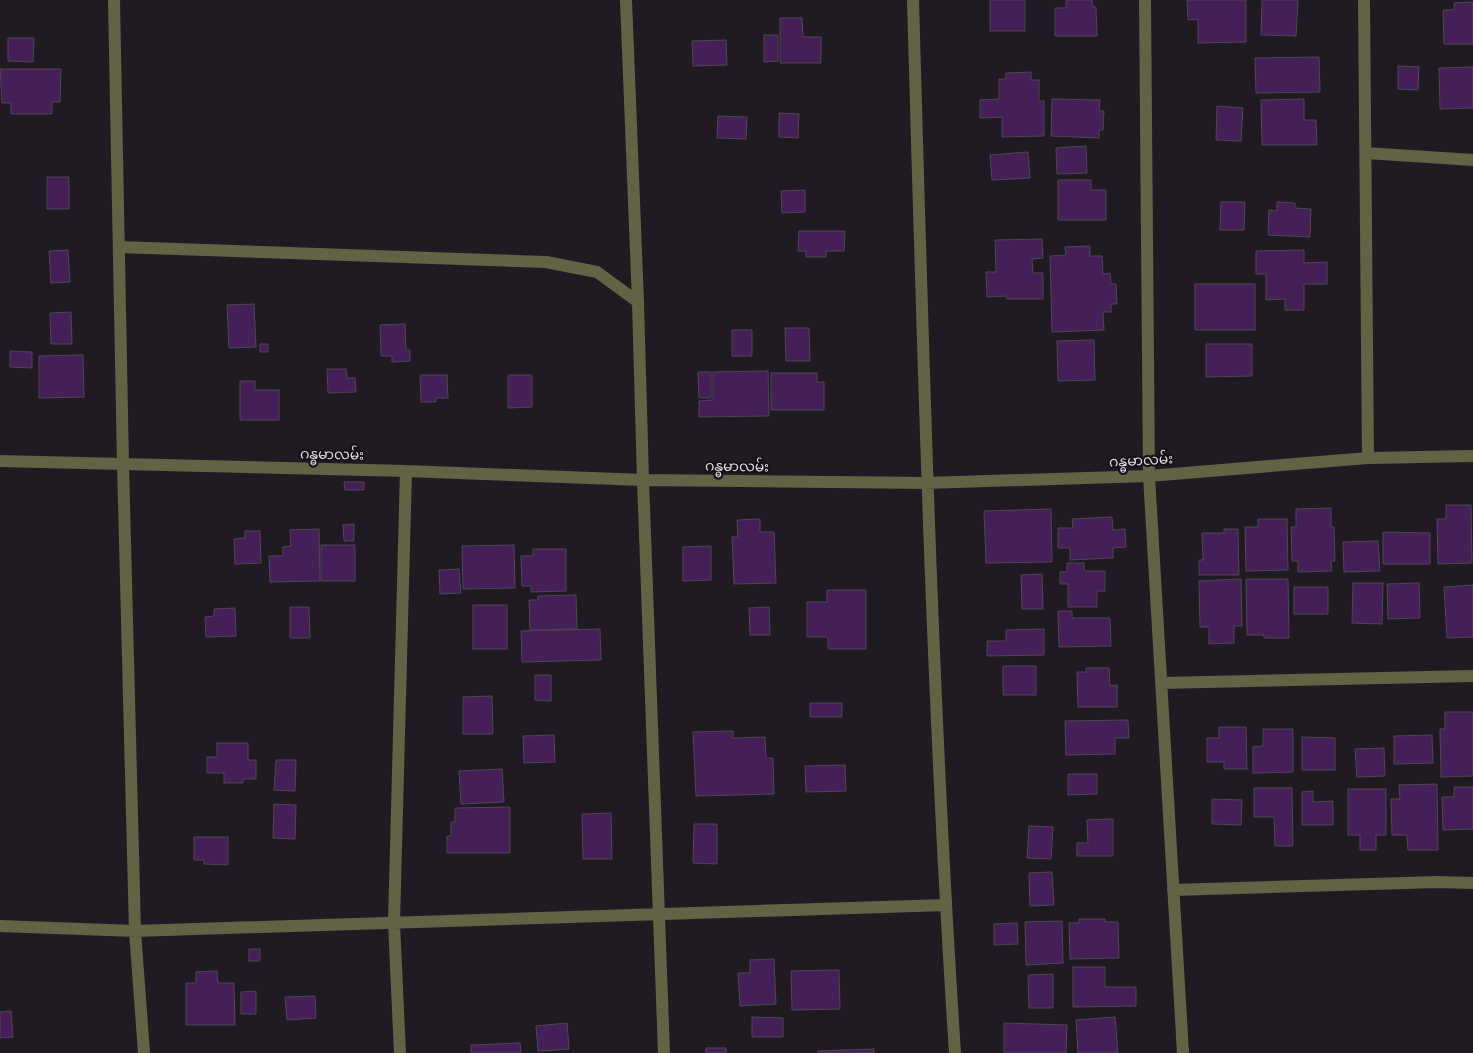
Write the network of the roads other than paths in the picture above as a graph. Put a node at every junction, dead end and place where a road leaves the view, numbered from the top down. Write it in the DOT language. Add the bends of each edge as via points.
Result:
graph roads {
  1 [pos="114,0"];
  2 [pos="626,0"];
  3 [pos="912,0"];
  4 [pos="1145,0"];
  5 [pos="1364,0"];
  6 [pos="1366,153"];
  7 [pos="1473,160"];
  8 [pos="119,247"];
  9 [pos="638,302"];
  10 [pos="1473,456"];
  11 [pos="1368,458"];
  12 [pos="0,461"];
  13 [pos="123,464"];
  14 [pos="406,471"];
  15 [pos="1149,476"];
  16 [pos="643,480"];
  17 [pos="926,483"];
  18 [pos="1473,676"];
  19 [pos="1162,683"];
  20 [pos="1473,883"];
  21 [pos="1173,890"];
  22 [pos="945,905"];
  23 [pos="660,915"];
  24 [pos="394,923"];
  25 [pos="0,926"];
  26 [pos="135,931"];
  27 [pos="144,1053"];
  28 [pos="400,1053"];
  29 [pos="664,1053"];
  30 [pos="955,1053"];
  31 [pos="1184,1053"];
  1 -- 8 [label="street"];
  2 -- 9 [label="street"];
  3 -- 17 [label="street"];
  4 -- 15 [label="street"];
  5 -- 6 [label="street"];
  6 -- 7 [label="street"];
  6 -- 11 [label="street"];
  8 -- 9 [label="street" via="546,262 597,272"];
  8 -- 13 [label="street"];
  9 -- 16 [label="street"];
  10 -- 11 [label="street, ဂန္ဓမာလမ်း"];
  11 -- 15 [label="street, ဂန္ဓမာလမ်း"];
  12 -- 13 [label="street, ဂန္ဓမာလမ်း"];
  13 -- 14 [label="street, ဂန္ဓမာလမ်း"];
  13 -- 26 [label="street"];
  14 -- 16 [label="street, ဂန္ဓမာလမ်း"];
  14 -- 24 [label="street"];
  15 -- 17 [label="street, ဂန္ဓမာလမ်း"];
  15 -- 19 [label="street"];
  16 -- 17 [label="street, ဂန္ဓမာလမ်း"];
  16 -- 23 [label="street"];
  17 -- 22 [label="street"];
  18 -- 19 [label="street"];
  19 -- 21 [label="street"];
  20 -- 21 [label="street"];
  21 -- 31 [label="street"];
  22 -- 23 [label="street"];
  22 -- 30 [label="street"];
  23 -- 24 [label="street"];
  23 -- 29 [label="street"];
  24 -- 26 [label="street"];
  24 -- 28 [label="street"];
  25 -- 26 [label="street"];
  26 -- 27 [label="street"];
}
